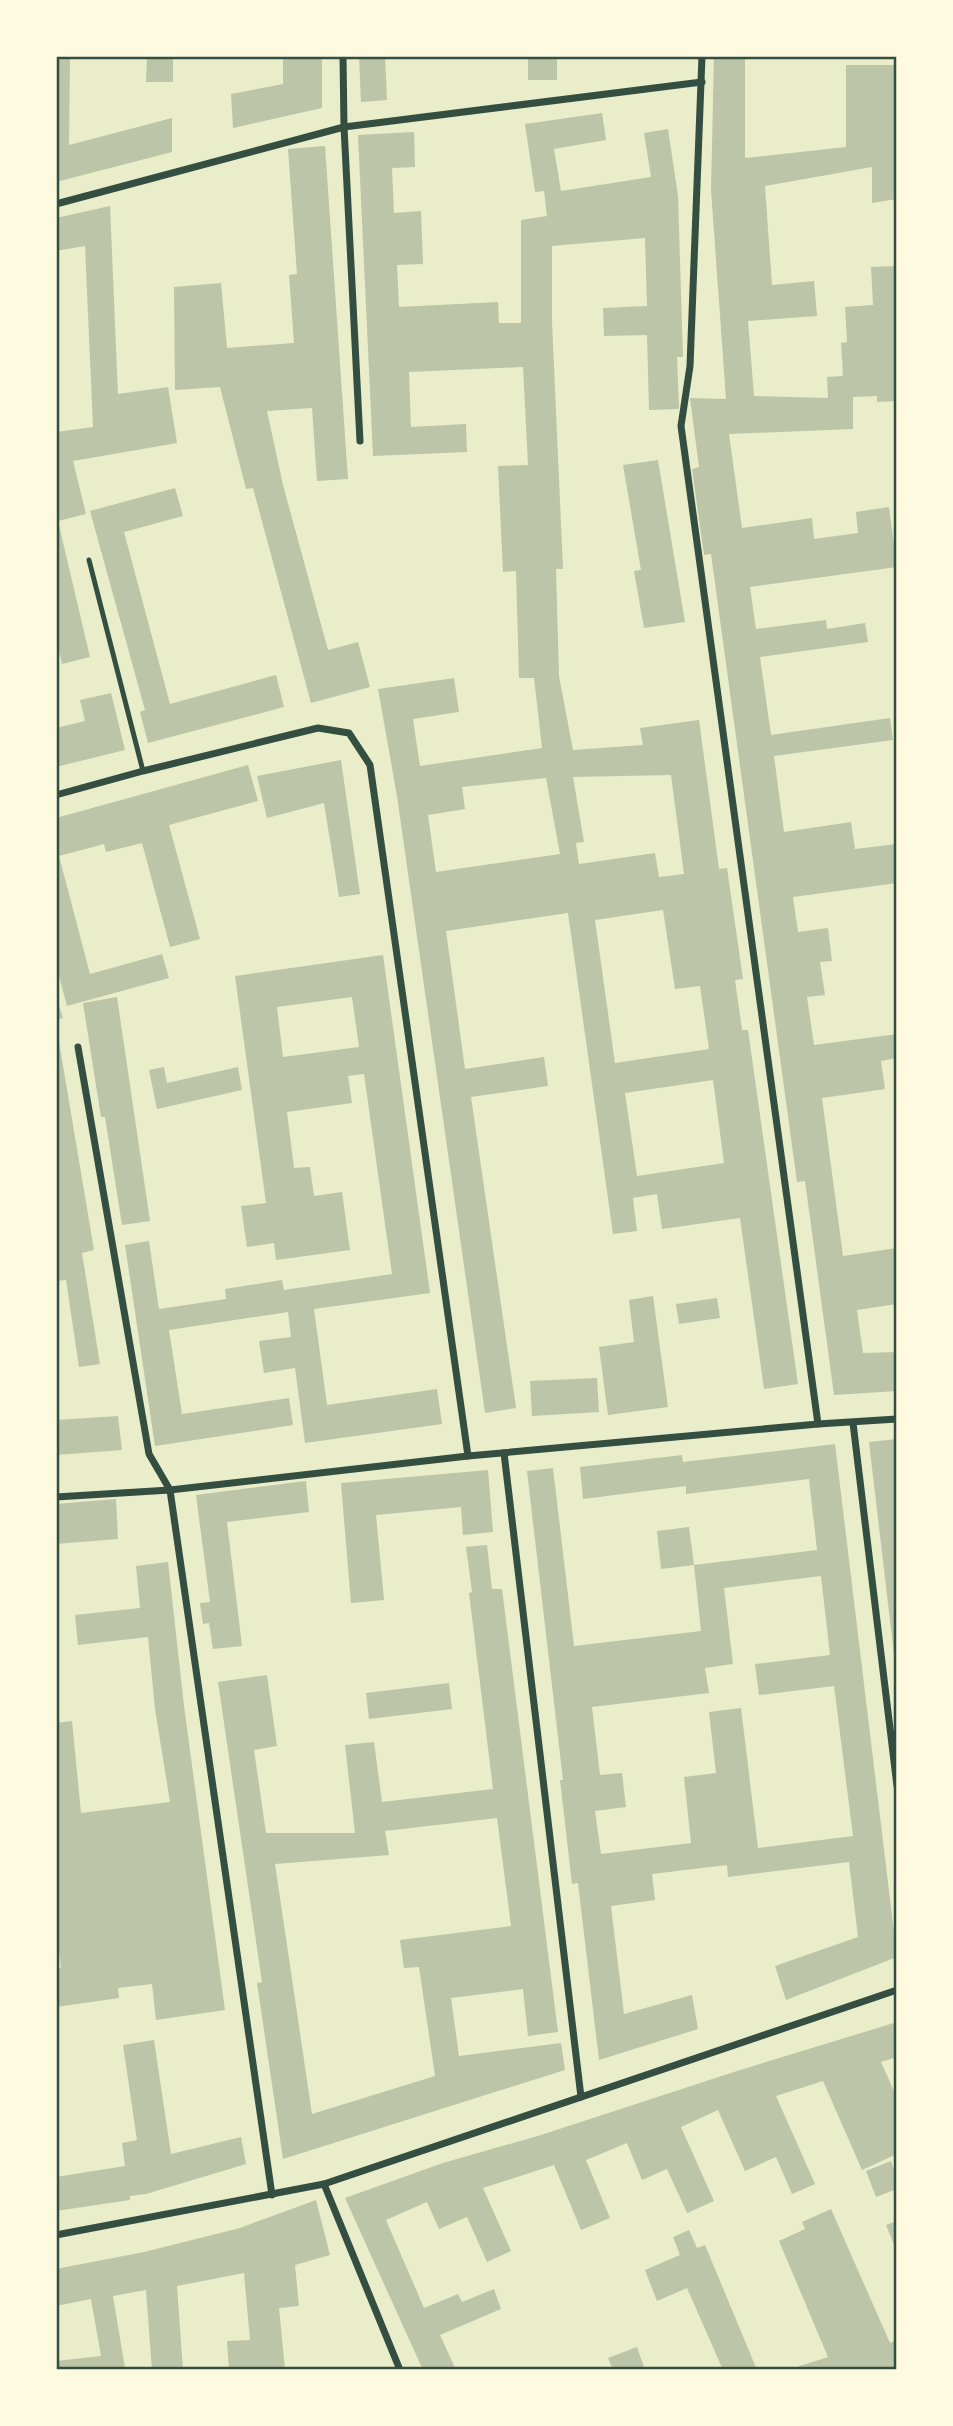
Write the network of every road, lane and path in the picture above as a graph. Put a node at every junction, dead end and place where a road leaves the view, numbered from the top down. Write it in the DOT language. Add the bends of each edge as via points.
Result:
graph roads {
  1 [pos="343,56"];
  2 [pos="702,56"];
  3 [pos="702,82"];
  4 [pos="344,127"];
  5 [pos="56,204"];
  6 [pos="360,441"];
  7 [pos="89,560"];
  8 [pos="143,771"];
  9 [pos="56,795"];
  10 [pos="78,1046"];
  11 [pos="897,1419"];
  12 [pos="853,1423"];
  13 [pos="818,1424"];
  14 [pos="504,1452"];
  15 [pos="468,1456"];
  16 [pos="170,1490"];
  17 [pos="56,1497"];
  18 [pos="897,1786"];
  19 [pos="897,1990"];
  20 [pos="581,2097"];
  21 [pos="324,2184"];
  22 [pos="272,2195"];
  23 [pos="56,2235"];
  24 [pos="400,2370"];
  1 -- 4 [label="street"];
  2 -- 3 [label="street"];
  3 -- 4 [label="street"];
  3 -- 13 [label="street" via="690,366 681,426"];
  4 -- 5 [label="street"];
  4 -- 6 [label="street"];
  7 -- 8 [label="lane"];
  8 -- 9 [label="street"];
  8 -- 15 [label="street" via="318,728 349,733 370,765"];
  10 -- 16 [label="street" via="149,1454"];
  11 -- 12 [label="street"];
  12 -- 13 [label="street"];
  12 -- 18 [label="street"];
  13 -- 14 [label="street"];
  14 -- 15 [label="street"];
  14 -- 20 [label="street"];
  15 -- 16 [label="street"];
  16 -- 17 [label="street"];
  16 -- 22 [label="street"];
  19 -- 20 [label="street"];
  20 -- 21 [label="street"];
  21 -- 22 [label="street"];
  21 -- 24 [label="street"];
  22 -- 23 [label="street"];
}
